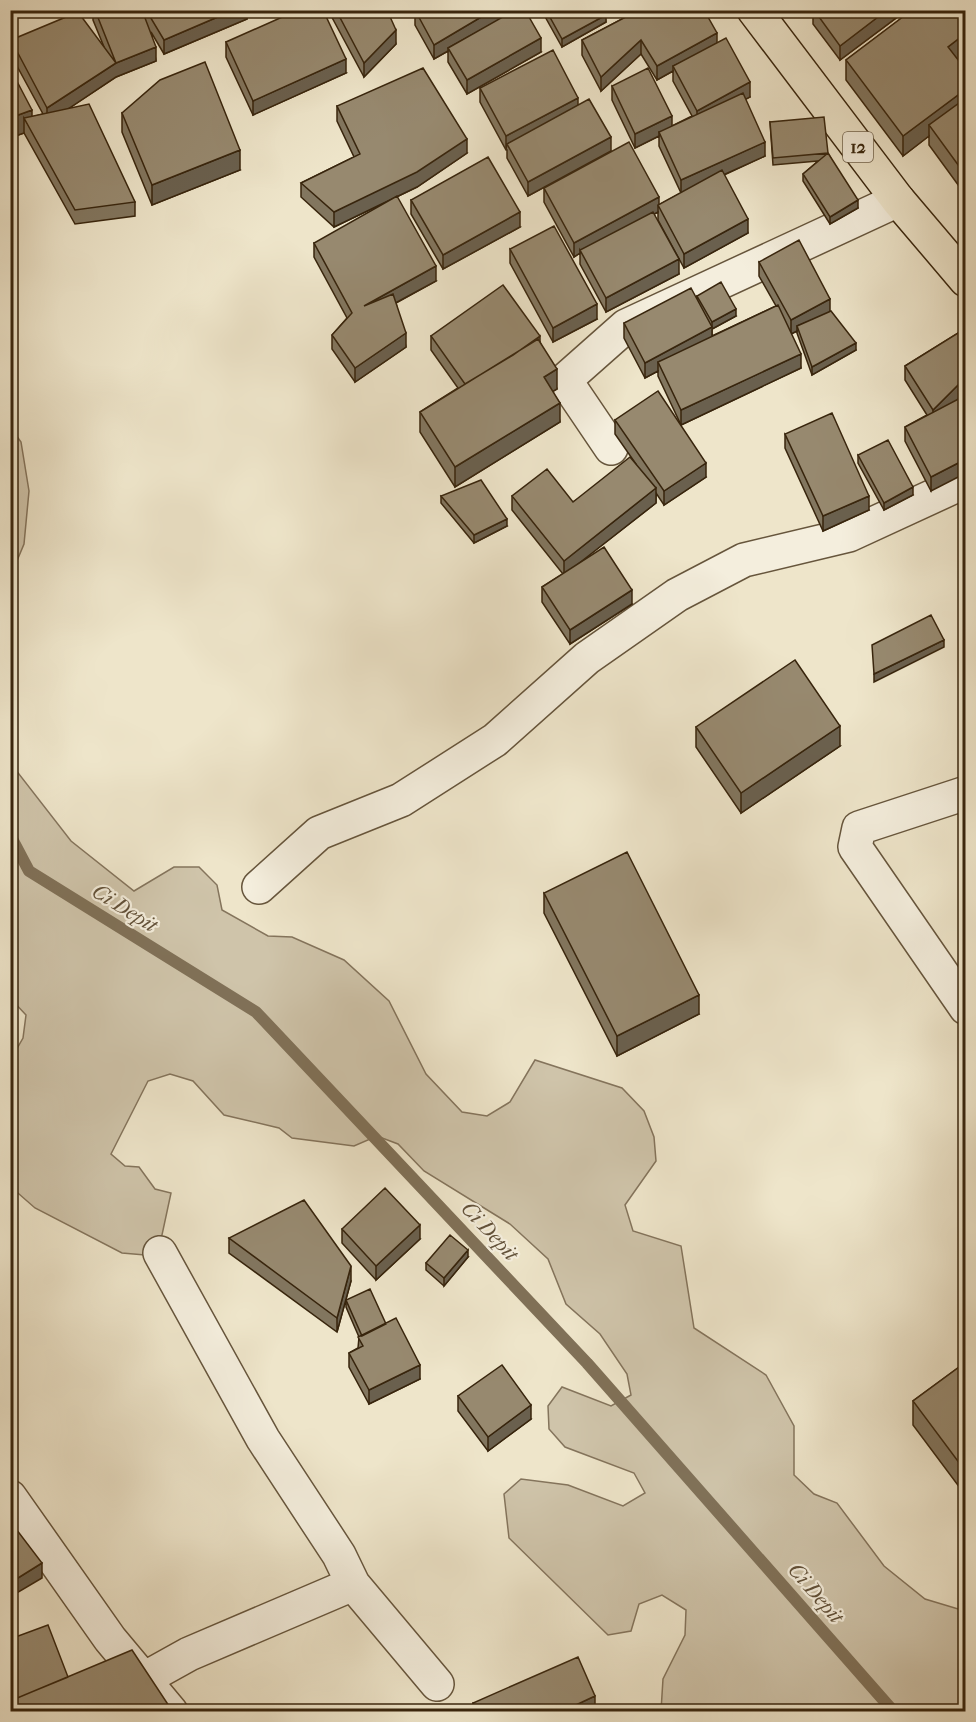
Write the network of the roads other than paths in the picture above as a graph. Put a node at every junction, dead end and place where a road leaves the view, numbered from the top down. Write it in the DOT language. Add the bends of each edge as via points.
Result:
graph roads {
  1 [pos="754,10"];
  2 [pos="898,200"];
  3 [pos="966,280"];
  4 [pos="611,448"];
  5 [pos="966,481"];
  6 [pos="966,793"];
  7 [pos="259,887"];
  8 [pos="966,1008"];
  9 [pos="160,1253"];
  10 [pos="10,1497"];
  11 [pos="353,1584"];
  12 [pos="144,1679"];
  13 [pos="437,1684"];
  14 [pos="171,1712"];
  1 -- 2 [label="main road, 12"];
  2 -- 3 [label="main road, 12"];
  2 -- 4 [label="street" via="636,321 613,336 565,380"];
  5 -- 7 [label="street" via="849,535 744,560 677,595 587,658 495,740 401,800 319,833"];
  6 -- 8 [label="street" via="859,828 855,847"];
  9 -- 11 [label="street" via="263,1439 339,1555"];
  10 -- 12 [label="street" via="110,1640"];
  11 -- 12 [label="street" via="189,1654"];
  11 -- 13 [label="street"];
  12 -- 14 [label="street"];
}
